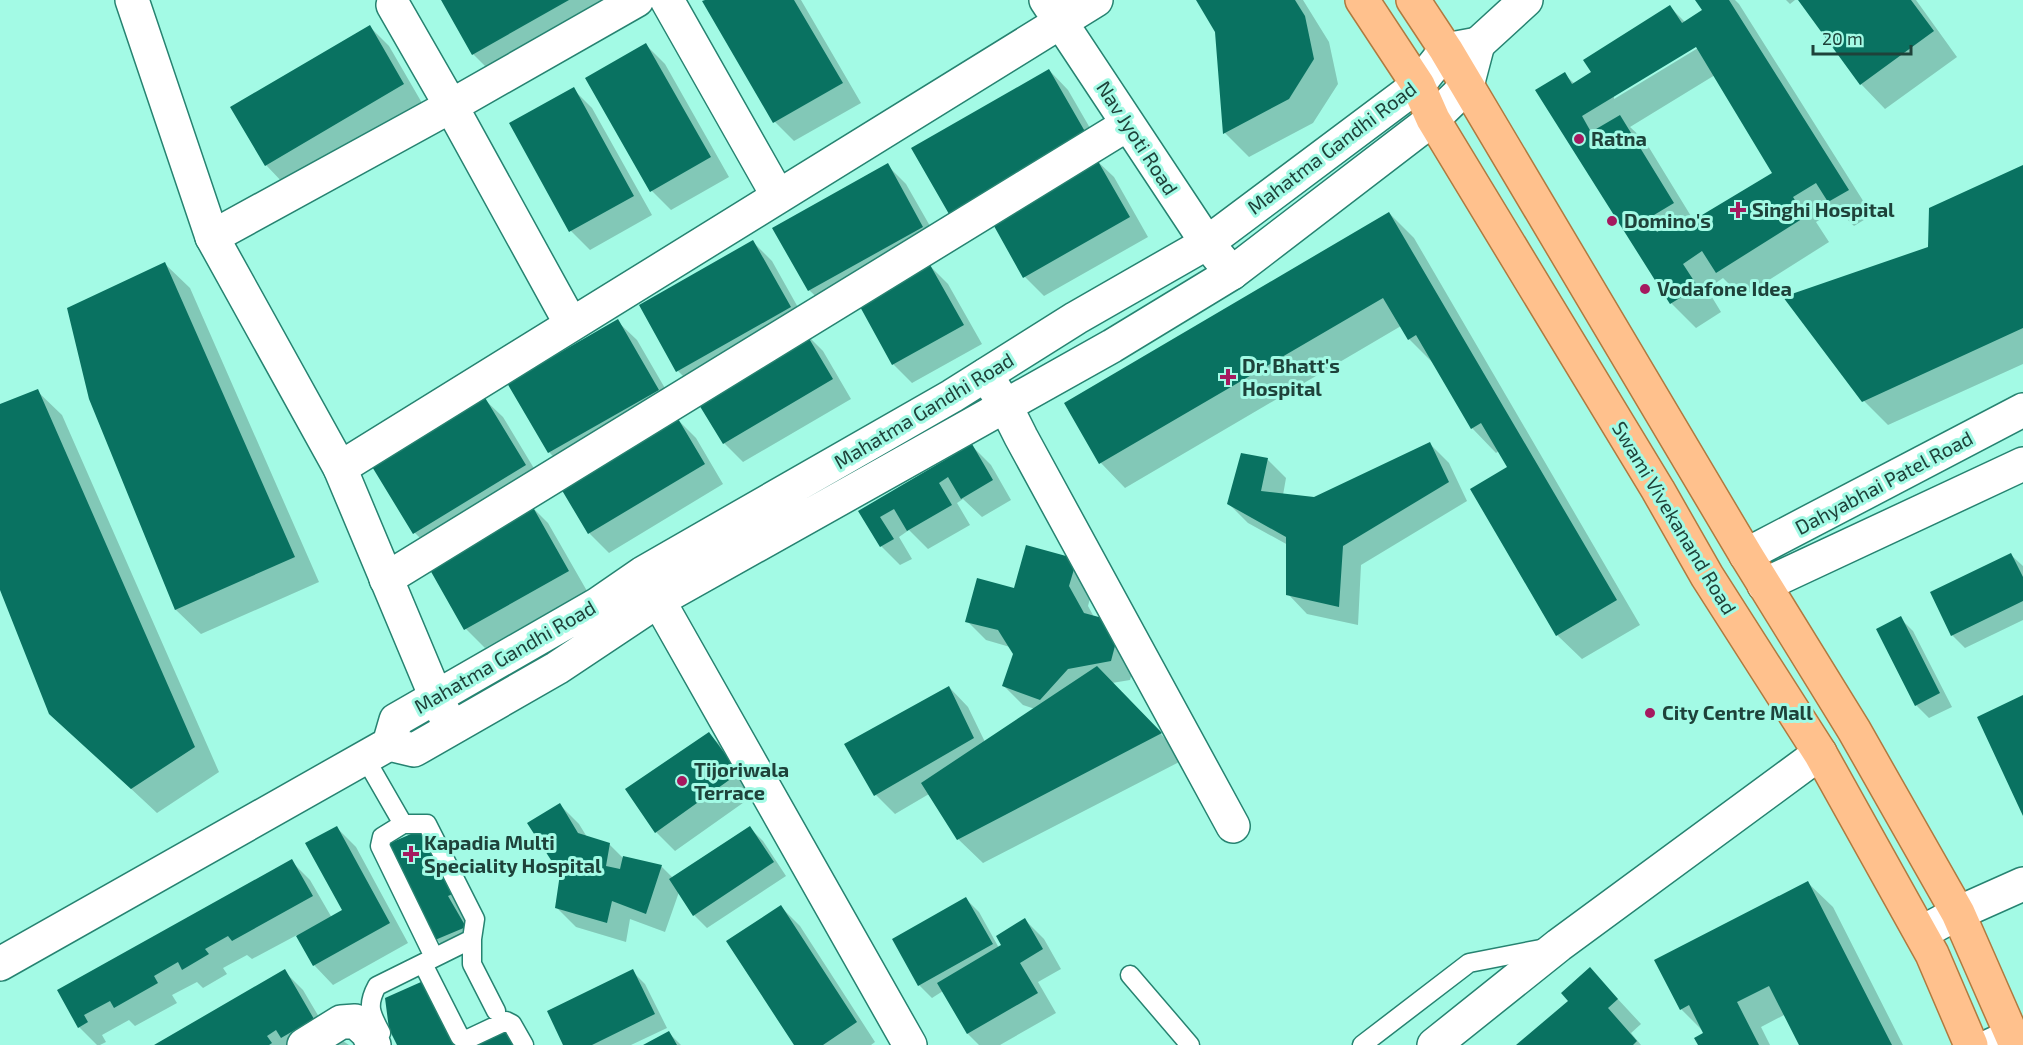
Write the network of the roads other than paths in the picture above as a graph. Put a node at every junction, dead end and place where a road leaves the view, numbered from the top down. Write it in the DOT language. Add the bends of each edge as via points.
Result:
graph roads {
  1 [pos="132,0"];
  2 [pos="637,0"];
  3 [pos="667,0"];
  4 [pos="1096,0"];
  5 [pos="1362,0"];
  6 [pos="1413,0"];
  7 [pos="1526,0"];
  8 [pos="393,5"];
  9 [pos="1054,11"];
  10 [pos="1478,44"];
  11 [pos="1446,50"];
  12 [pos="1418,85"];
  13 [pos="1467,86"];
  14 [pos="451,106"];
  15 [pos="1433,119"];
  16 [pos="1128,124"];
  17 [pos="778,196"];
  18 [pos="212,237"];
  19 [pos="1207,243"];
  20 [pos="1232,273"];
  21 [pos="571,324"];
  22 [pos="986,375"];
  23 [pos="1005,405"];
  24 [pos="2023,410"];
  25 [pos="2023,464"];
  26 [pos="340,468"];
  27 [pos="1746,555"];
  28 [pos="386,579"];
  29 [pos="1764,585"];
  30 [pos="651,587"];
  31 [pos="436,697"];
  32 [pos="451,727"];
  33 [pos="377,751"];
  34 [pos="1820,753"];
  35 [pos="403,824"];
  36 [pos="1233,826"];
  37 [pos="2023,884"];
  38 [pos="1958,913"];
  39 [pos="1921,933"];
  40 [pos="471,939"];
  41 [pos="1559,945"];
  42 [pos="428,961"];
  43 [pos="0,964"];
  44 [pos="1130,975"];
  45 [pos="496,1011"];
  46 [pos="2007,1042"];
  47 [pos="304,1045"];
  48 [pos="374,1045"];
  49 [pos="387,1045"];
  50 [pos="524,1045"];
  51 [pos="910,1045"];
  52 [pos="1190,1045"];
  53 [pos="1362,1045"];
  54 [pos="1434,1045"];
  55 [pos="1971,1045"];
  1 -- 18 [label="street"];
  2 -- 14 [label="street"];
  3 -- 17 [label="street"];
  4 -- 9 [label="street"];
  5 -- 12 [label="main road, Swami Vivekanand Road"];
  6 -- 11 [label="main road"];
  7 -- 10 [label="street"];
  8 -- 14 [label="street"];
  9 -- 16 [label="street, Nav Jyoti Road"];
  9 -- 17 [label="street"];
  10 -- 11 [label="street"];
  10 -- 13 [label="street"];
  11 -- 12 [label="street, Mahatma Gandhi Road"];
  11 -- 13 [label="main road"];
  12 -- 15 [label="main road, Swami Vivekanand Road"];
  12 -- 19 [label="street, Mahatma Gandhi Road"];
  13 -- 15 [label="street, Mahatma Gandhi Road"];
  13 -- 27 [label="main road"];
  14 -- 18 [label="street"];
  14 -- 21 [label="street"];
  15 -- 20 [label="street, Mahatma Gandhi Road"];
  15 -- 34 [label="main road, Swami Vivekanand Road" via="1707,576"];
  16 -- 19 [label="street, Nav Jyoti Road"];
  16 -- 28 [label="street"];
  17 -- 21 [label="street"];
  18 -- 26 [label="street"];
  19 -- 20 [label="street, Nav Jyoti Road"];
  19 -- 22 [label="street, Mahatma Gandhi Road"];
  20 -- 23 [label="street, Mahatma Gandhi Road"];
  21 -- 26 [label="street"];
  22 -- 23 [label="street"];
  22 -- 30 [label="street, Mahatma Gandhi Road"];
  23 -- 30 [label="street, Mahatma Gandhi Road"];
  23 -- 36 [label="street"];
  24 -- 27 [label="street, Dahyabhai Patel Road"];
  25 -- 29 [label="street"];
  26 -- 28 [label="street"];
  27 -- 29 [label="main road"];
  28 -- 31 [label="street"];
  29 -- 38 [label="main road" via="1854,730"];
  30 -- 31 [label="street, Mahatma Gandhi Road" via="598,604"];
  30 -- 32 [label="street, Mahatma Gandhi Road" via="557,669"];
  30 -- 51 [label="street"];
  31 -- 32 [label="street"];
  31 -- 33 [label="street, Mahatma Gandhi Road" via="396,720"];
  32 -- 33 [label="street, Mahatma Gandhi Road" via="414,750"];
  33 -- 35 [label="lane"];
  33 -- 43 [label="street"];
  34 -- 39 [label="main road, Swami Vivekanand Road"];
  34 -- 41 [label="street"];
  35 -- 40 [label="lane" via="427,824 475,919"];
  35 -- 42 [label="lane" via="382,837 380,846"];
  37 -- 38 [label="street"];
  38 -- 39 [label="street"];
  38 -- 46 [label="main road"];
  39 -- 55 [label="main road, Swami Vivekanand Road"];
  40 -- 42 [label="lane"];
  40 -- 45 [label="lane" via="472,964"];
  41 -- 53 [label="lane" via="1469,963"];
  41 -- 54 [label="street"];
  42 -- 49 [label="lane" via="377,986 370,998 371,1013"];
  42 -- 50 [label="lane" via="460,1037 468,1039 506,1021"];
  44 -- 52 [label="lane"];
  47 -- 48 [label="street" via="340,1022 356,1021"];
}
